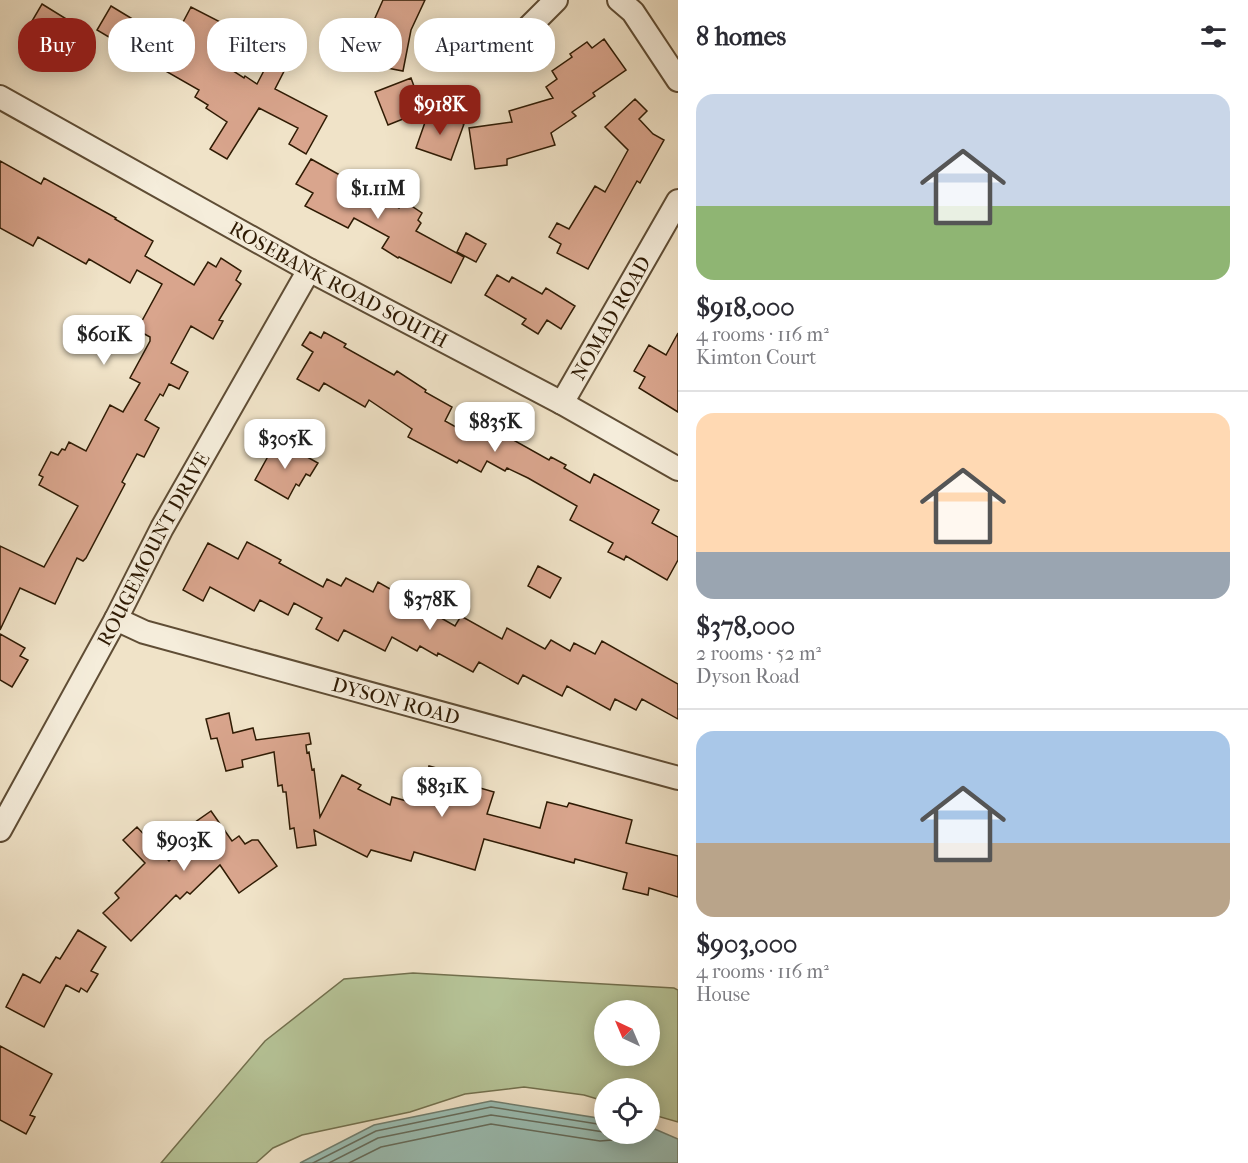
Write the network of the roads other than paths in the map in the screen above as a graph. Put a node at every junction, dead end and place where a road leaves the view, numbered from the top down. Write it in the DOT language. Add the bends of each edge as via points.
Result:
graph roads {
  1 [pos="556,0"];
  2 [pos="619,0"];
  3 [pos="538,18"];
  4 [pos="678,80"];
  5 [pos="0,97"];
  6 [pos="678,201"];
  7 [pos="309,270"];
  8 [pos="562,403"];
  9 [pos="678,469"];
  10 [pos="116,619"];
  11 [pos="678,778"];
  12 [pos="0,830"];
  1 -- 3 [label="street"];
  2 -- 4 [label="street" via="633,12"];
  5 -- 7 [label="street, ROSEBANK ROAD SOUTH"];
  6 -- 8 [label="street, NOMAD ROAD"];
  7 -- 8 [label="street, ROSEBANK ROAD SOUTH"];
  7 -- 10 [label="street, ROUGEMOUNT DRIVE" via="162,528"];
  8 -- 9 [label="street, ROSEBANK ROAD SOUTH"];
  10 -- 11 [label="street, DYSON ROAD" via="154,635"];
  10 -- 12 [label="street, ROUGEMOUNT DRIVE"];
}
